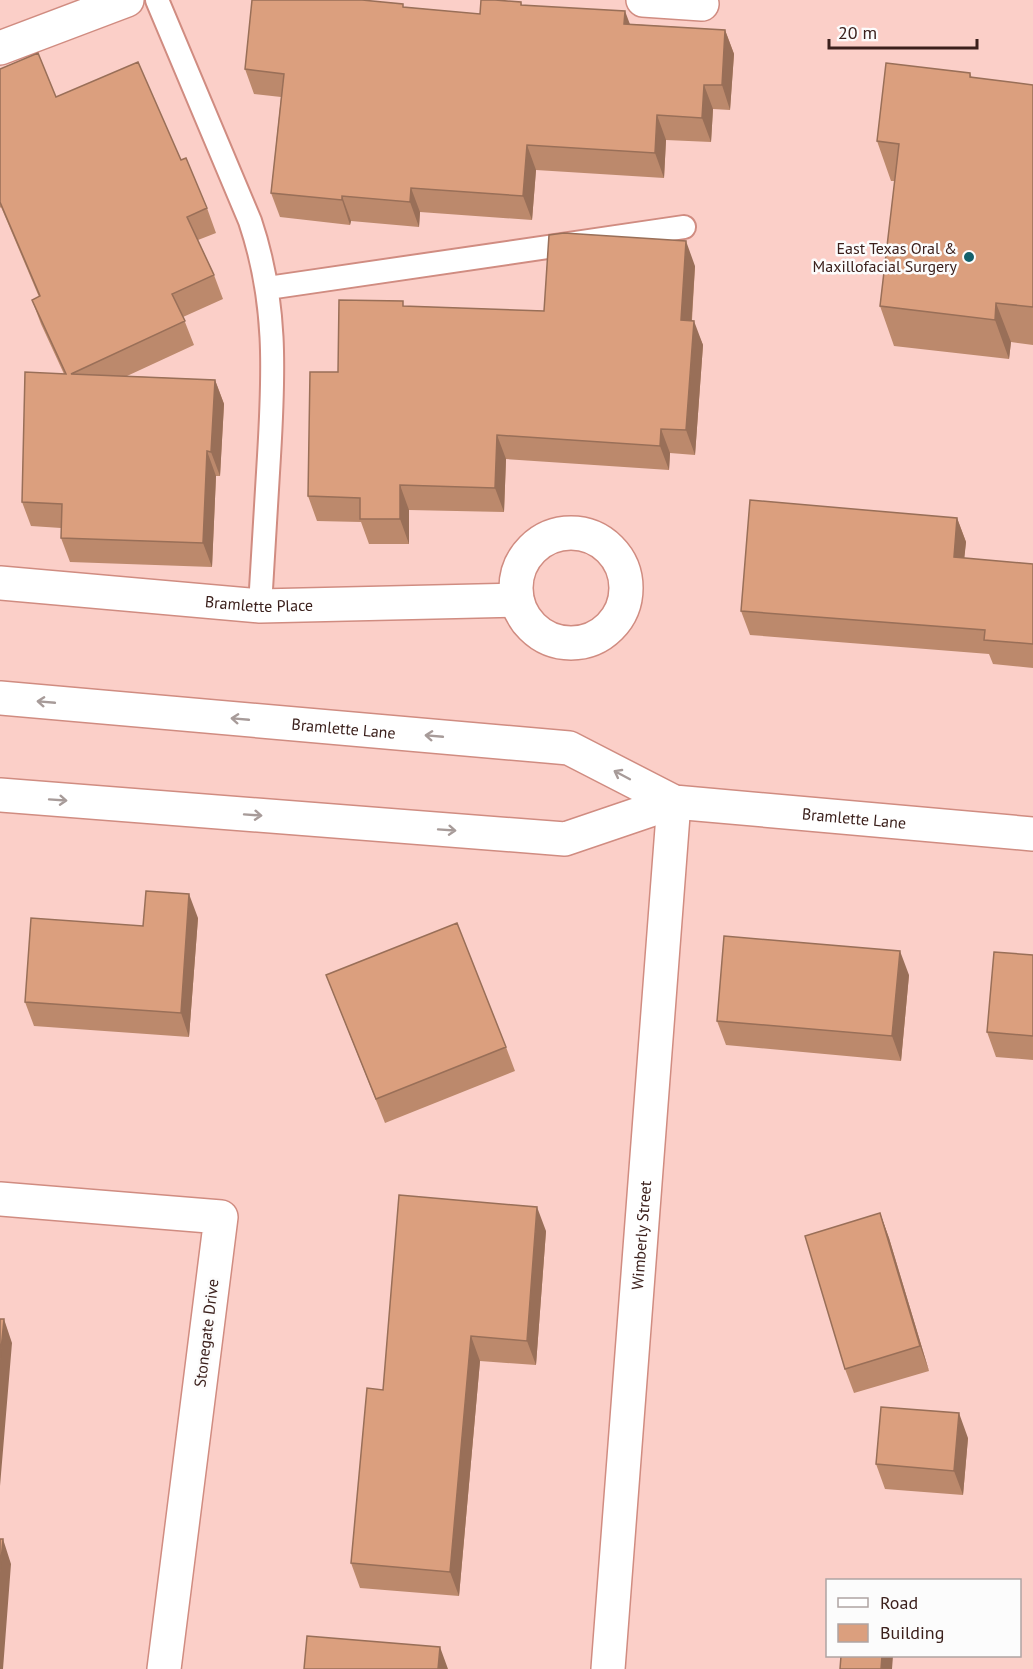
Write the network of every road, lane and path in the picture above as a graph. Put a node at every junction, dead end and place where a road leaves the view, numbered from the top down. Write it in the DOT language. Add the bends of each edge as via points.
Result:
graph roads {
  1 [pos="127,0"];
  2 [pos="157,0"];
  3 [pos="643,0"];
  4 [pos="702,4"];
  5 [pos="0,48"];
  6 [pos="684,227"];
  7 [pos="268,288"];
  8 [pos="0,583"];
  9 [pos="517,600"];
  10 [pos="260,606"];
  11 [pos="0,698"];
  12 [pos="0,795"];
  13 [pos="674,802"];
  14 [pos="1033,834"];
  15 [pos="0,1199"];
  16 [pos="164,1669"];
  17 [pos="608,1669"];
  1 -- 5 [label="street"];
  2 -- 7 [label="lane" via="250,221"];
  3 -- 4 [label="street"];
  6 -- 7 [label="lane"];
  7 -- 10 [label="lane" via="274,365"];
  8 -- 10 [label="street, Bramlette Place"];
  9 -- 10 [label="street, Bramlette Place"];
  13 -- 11 [label="street, Bramlette Lane, one-way" via="569,748"];
  12 -- 13 [label="street, Bramlette Lane, one-way" via="566,839"];
  13 -- 14 [label="street, Bramlette Lane"];
  13 -- 17 [label="street, Wimberly Street"];
  15 -- 16 [label="street, Stonegate Drive" via="221,1217"];
}
